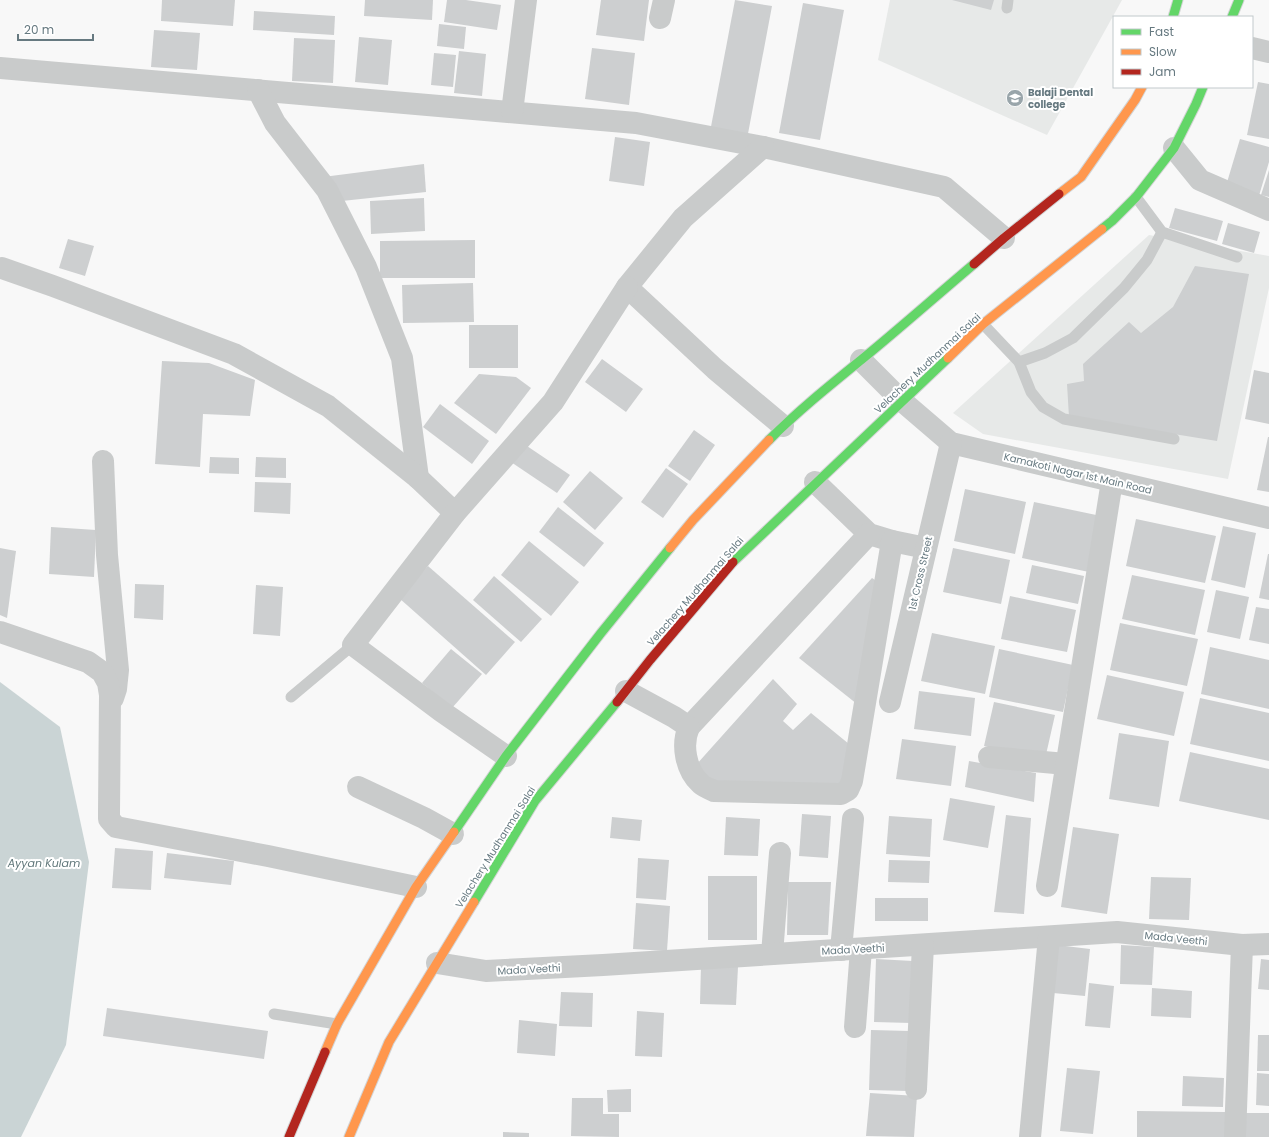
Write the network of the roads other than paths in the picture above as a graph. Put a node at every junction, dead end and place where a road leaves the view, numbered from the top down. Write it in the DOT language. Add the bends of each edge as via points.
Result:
graph roads {
  1 [pos="526,0"];
  2 [pos="1178,0"];
  3 [pos="1239,0"];
  4 [pos="1172,16"];
  5 [pos="1232,16"];
  6 [pos="1253,48"];
  7 [pos="1269,52"];
  8 [pos="0,68"];
  9 [pos="1141,88"];
  10 [pos="1203,88"];
  11 [pos="258,90"];
  12 [pos="512,112"];
  13 [pos="764,147"];
  14 [pos="1174,148"];
  15 [pos="1136,197"];
  16 [pos="1269,210"];
  17 [pos="1162,232"];
  18 [pos="1004,238"];
  19 [pos="1237,257"];
  20 [pos="2,268"];
  21 [pos="627,287"];
  22 [pos="983,324"];
  23 [pos="861,360"];
  24 [pos="1018,362"];
  25 [pos="902,401"];
  26 [pos="783,426"];
  27 [pos="1174,439"];
  28 [pos="951,443"];
  29 [pos="103,461"];
  30 [pos="418,478"];
  31 [pos="1112,481"];
  32 [pos="815,482"];
  33 [pos="455,513"];
  34 [pos="1269,518"];
  35 [pos="869,534"];
  36 [pos="892,541"];
  37 [pos="926,548"];
  38 [pos="0,632"];
  39 [pos="353,645"];
  40 [pos="626,691"];
  41 [pos="291,697"];
  42 [pos="890,702"];
  43 [pos="110,706"];
  44 [pos="689,727"];
  45 [pos="506,756"];
  46 [pos="989,757"];
  47 [pos="1066,764"];
  48 [pos="358,787"];
  49 [pos="853,819"];
  50 [pos="453,834"];
  51 [pos="780,853"];
  52 [pos="1047,886"];
  53 [pos="416,887"];
  54 [pos="1049,937"];
  55 [pos="1269,944"];
  56 [pos="923,945"];
  57 [pos="1242,945"];
  58 [pos="851,950"];
  59 [pos="772,954"];
  60 [pos="437,963"];
  61 [pos="274,1014"];
  62 [pos="338,1024"];
  63 [pos="855,1027"];
  64 [pos="916,1089"];
  65 [pos="289,1137"];
  66 [pos="349,1137"];
  67 [pos="1030,1137"];
  68 [pos="1235,1137"];
  1 -- 12 [label="street"];
  2 -- 4 [label="main road"];
  3 -- 5 [label="main road"];
  6 -- 7 [label="street"];
  8 -- 11 [label="street"];
  9 -- 18 [label="main road" via="1080,176"];
  10 -- 14 [label="main road, Velachery Mudhanmai Salai"];
  11 -- 12 [label="street"];
  11 -- 30 [label="street" via="275,123 327,190 366,267 402,358"];
  12 -- 13 [label="street" via="636,123"];
  13 -- 18 [label="street" via="944,187"];
  13 -- 21 [label="street" via="683,218"];
  14 -- 15 [label="main road, Velachery Mudhanmai Salai"];
  14 -- 16 [label="street" via="1200,180"];
  15 -- 17 [label="lane"];
  15 -- 22 [label="main road, Velachery Mudhanmai Salai" via="1112,221"];
  17 -- 19 [label="lane"];
  17 -- 24 [label="lane" via="1147,260 1124,288 1073,338"];
  18 -- 23 [label="main road"];
  20 -- 30 [label="street" via="234,354 328,406"];
  21 -- 26 [label="street" via="715,369"];
  21 -- 33 [label="street" via="552,402"];
  22 -- 24 [label="lane"];
  22 -- 25 [label="main road, Velachery Mudhanmai Salai"];
  23 -- 25 [label="street, Kamakoti Nagar 1st Main Road"];
  23 -- 26 [label="main road" via="829,384"];
  24 -- 27 [label="lane" via="1031,392 1043,407 1064,420"];
  25 -- 28 [label="street, Kamakoti Nagar 1st Main Road"];
  25 -- 32 [label="main road, Velachery Mudhanmai Salai"];
  26 -- 45 [label="main road" via="693,520"];
  28 -- 31 [label="street, Kamakoti Nagar 1st Main Road"];
  28 -- 37 [label="street, 1st Cross Street"];
  29 -- 43 [label="street" via="106,555 118,670 116,689"];
  30 -- 33 [label="street"];
  31 -- 34 [label="street, Kamakoti Nagar 1st Main Road"];
  31 -- 47 [label="street"];
  32 -- 35 [label="street"];
  32 -- 40 [label="main road, Velachery Mudhanmai Salai" via="737,557"];
  33 -- 39 [label="street"];
  35 -- 36 [label="street"];
  35 -- 44 [label="street"];
  36 -- 37 [label="street"];
  36 -- 44 [label="street" via="852,781 848,790 841,794 714,791 701,785 693,776 684,748 685,735"];
  37 -- 42 [label="street, 1st Cross Street"];
  38 -- 43 [label="street" via="88,662 102,672 108,683"];
  39 -- 41 [label="lane"];
  39 -- 45 [label="street"];
  40 -- 44 [label="street" via="674,716"];
  40 -- 60 [label="main road, Velachery Mudhanmai Salai" via="535,801"];
  43 -- 53 [label="street" via="109,819 116,827"];
  45 -- 50 [label="main road"];
  46 -- 47 [label="street"];
  47 -- 52 [label="street"];
  48 -- 50 [label="street"];
  49 -- 58 [label="street"];
  50 -- 53 [label="main road"];
  51 -- 59 [label="street"];
  53 -- 62 [label="main road"];
  54 -- 56 [label="street, Mada Veethi"];
  54 -- 57 [label="street, Mada Veethi" via="1117,932"];
  54 -- 67 [label="street"];
  55 -- 57 [label="street, Mada Veethi"];
  56 -- 58 [label="street, Mada Veethi"];
  56 -- 64 [label="street"];
  57 -- 68 [label="street"];
  58 -- 59 [label="street, Mada Veethi"];
  58 -- 63 [label="street"];
  59 -- 60 [label="street, Mada Veethi" via="486,971"];
  60 -- 66 [label="main road, Velachery Mudhanmai Salai" via="389,1042"];
  61 -- 62 [label="lane"];
  62 -- 65 [label="main road"];
}
